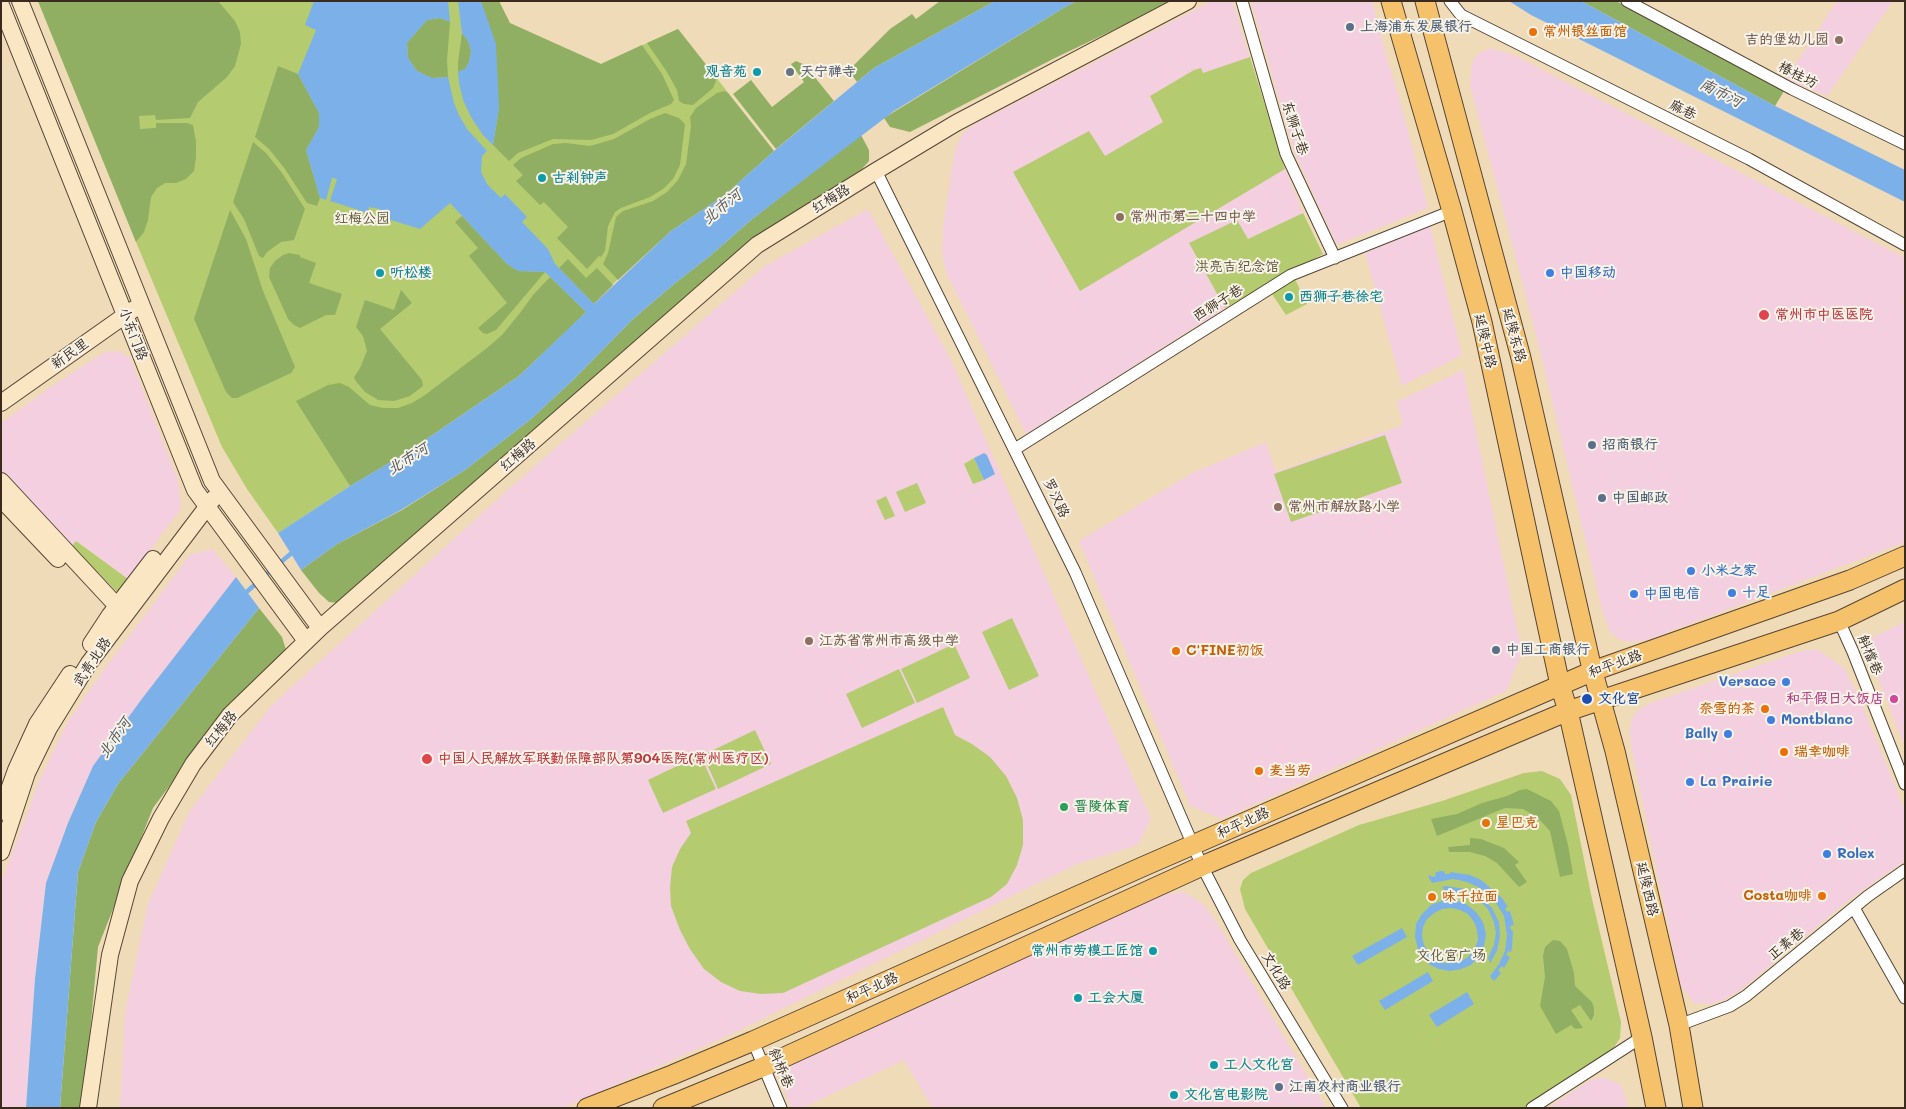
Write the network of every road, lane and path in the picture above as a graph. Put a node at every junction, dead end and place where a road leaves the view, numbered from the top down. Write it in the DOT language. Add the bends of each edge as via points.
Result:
graph roads {
  1 [pos="20,1"];
  2 [pos="1188,1"];
  3 [pos="1242,1"];
  4 [pos="1391,1"];
  5 [pos="1425,1"];
  6 [pos="1450,1"];
  7 [pos="1627,1"];
  8 [pos="1,5"];
  9 [pos="1905,144"];
  10 [pos="876,170"];
  11 [pos="1452,210"];
  12 [pos="1905,245"];
  13 [pos="1335,258"];
  14 [pos="140,306"];
  15 [pos="126,314"];
  16 [pos="1,403"];
  17 [pos="1015,448"];
  18 [pos="1,481"];
  19 [pos="215,486"];
  20 [pos="1,499"];
  21 [pos="204,502"];
  22 [pos="1905,556"];
  23 [pos="1905,589"];
  24 [pos="117,613"];
  25 [pos="1839,621"];
  26 [pos="320,628"];
  27 [pos="306,641"];
  28 [pos="1593,671"];
  29 [pos="1560,685"];
  30 [pos="1599,699"];
  31 [pos="1568,711"];
  32 [pos="1905,784"];
  33 [pos="1,812"];
  34 [pos="1193,845"];
  35 [pos="1,852"];
  36 [pos="1202,866"];
  37 [pos="1905,870"];
  38 [pos="1854,908"];
  39 [pos="1905,998"];
  40 [pos="1679,1025"];
  41 [pos="1642,1037"];
  42 [pos="753,1041"];
  43 [pos="764,1066"];
  44 [pos="88,1108"];
  45 [pos="587,1108"];
  46 [pos="663,1108"];
  47 [pos="782,1108"];
  48 [pos="1342,1108"];
  49 [pos="1532,1108"];
  50 [pos="1656,1108"];
  51 [pos="1693,1108"];
  1 -- 14 [label="street, 小东门路"];
  2 -- 10 [label="street, 红梅路" via="956,123"];
  3 -- 13 [label="street, 东狮子巷" via="1286,154"];
  4 -- 11 [label="main road, 延陵中路"];
  5 -- 28 [label="main road, 延陵东路" via="1521,358"];
  6 -- 12 [label="street, 麻巷" via="1461,15 1748,159"];
  7 -- 9 [label="street, 椿桂坊" via="1808,97"];
  8 -- 15 [label="street, 小东门路"];
  10 -- 17 [label="street, 罗汉路"];
  10 -- 26 [label="street, 红梅路" via="757,245"];
  11 -- 13 [label="street, 西狮子巷"];
  11 -- 29 [label="main road, 延陵中路" via="1482,322"];
  13 -- 17 [label="street, 西狮子巷" via="1292,275"];
  14 -- 15 [label="street, 新民里"];
  14 -- 19 [label="street, 小东门路"];
  15 -- 16 [label="street, 新民里"];
  15 -- 21 [label="street, 小东门路" via="195,490"];
  17 -- 34 [label="street, 罗汉路" via="1076,572"];
  18 -- 24 [label="street"];
  19 -- 21 [label="street, 武青北路"];
  19 -- 26 [label="street, 小东门路"];
  20 -- 24 [label="street"];
  21 -- 24 [label="street, 武青北路"];
  21 -- 27 [label="street, 小东门路"];
  22 -- 28 [label="main road, 和平北路" via="1850,580"];
  23 -- 25 [label="main road, 和平北路"];
  24 -- 33 [label="street, 武青北路" via="37,724"];
  24 -- 35 [label="street, 武青北路" via="49,728 27,773"];
  25 -- 30 [label="main road, 和平北路"];
  25 -- 32 [label="street, 斛檔巷"];
  26 -- 27 [label="street, 红梅路"];
  27 -- 44 [label="street, 红梅路" via="230,715 193,764 161,818 130,881 110,955"];
  28 -- 29 [label="main road, 和平北路"];
  28 -- 30 [label="main road, 延陵西路"];
  29 -- 31 [label="main road"];
  29 -- 34 [label="main road, 和平北路"];
  30 -- 31 [label="main road, 和平北路"];
  30 -- 40 [label="main road, 延陵西路"];
  31 -- 36 [label="main road, 和平北路"];
  31 -- 41 [label="main road"];
  34 -- 36 [label="street, 文化路"];
  34 -- 42 [label="main road, 和平北路"];
  36 -- 43 [label="main road, 和平北路"];
  36 -- 48 [label="street, 文化路" via="1240,940"];
  37 -- 38 [label="street, 正素巷"];
  38 -- 39 [label="street"];
  38 -- 40 [label="street, 正素巷" via="1746,996 1730,1006"];
  40 -- 51 [label="main road, 延陵西路"];
  41 -- 49 [label="street"];
  41 -- 50 [label="main road"];
  42 -- 43 [label="street, 斜桥巷"];
  42 -- 45 [label="main road, 和平北路"];
  43 -- 46 [label="main road, 和平北路"];
  43 -- 47 [label="street, 斜桥巷"];
}
